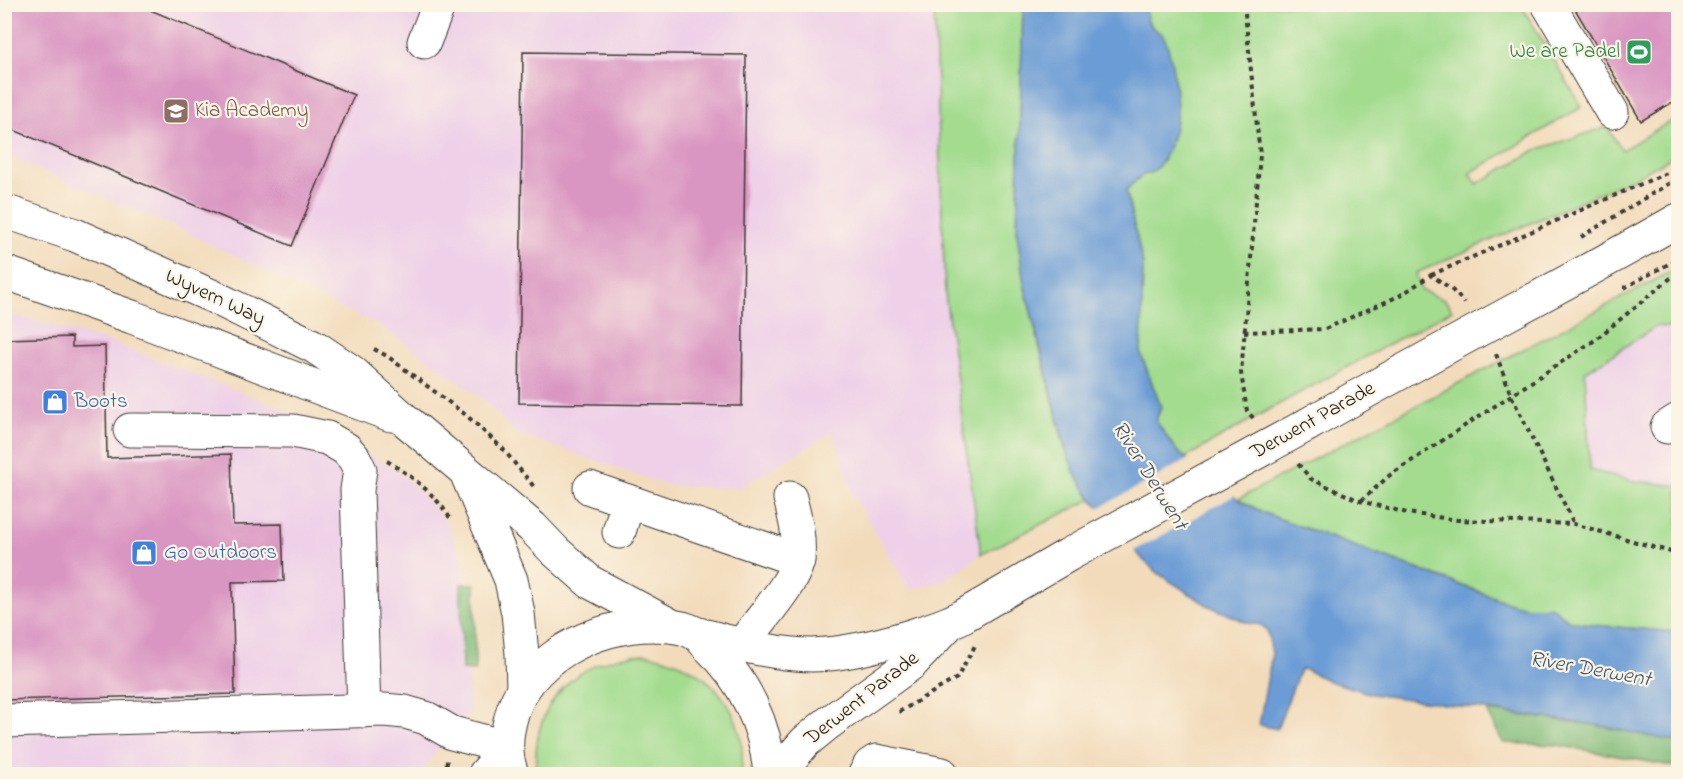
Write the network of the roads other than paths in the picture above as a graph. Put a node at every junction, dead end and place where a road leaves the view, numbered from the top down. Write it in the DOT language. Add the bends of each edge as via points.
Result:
graph roads {
  1 [pos="439,4"];
  2 [pos="1548,4"];
  3 [pos="424,42"];
  4 [pos="1612,112"];
  5 [pos="4,212"];
  6 [pos="1678,220"];
  7 [pos="4,272"];
  8 [pos="405,420"];
  9 [pos="130,430"];
  10 [pos="466,473"];
  11 [pos="590,488"];
  12 [pos="790,498"];
  13 [pos="798,560"];
  14 [pos="956,620"];
  15 [pos="683,629"];
  16 [pos="743,644"];
  17 [pos="523,688"];
  18 [pos="364,711"];
  19 [pos="4,722"];
  20 [pos="502,762"];
  21 [pos="770,774"];
  22 [pos="777,774"];
  23 [pos="865,774"];
  24 [pos="942,774"];
  1 -- 3 [label="street"];
  2 -- 4 [label="street"];
  5 -- 8 [label="street, Wyvern Way" via="86,240 315,346 352,372"];
  6 -- 14 [label="street, Derwent Parade, bridge"];
  7 -- 8 [label="street, Wyvern Way"];
  8 -- 10 [label="street, Wyvern Way"];
  9 -- 18 [label="street" via="293,431 327,438 354,458 360,470 357,490"];
  10 -- 15 [label="street, Wyvern Way" via="532,527 590,582"];
  10 -- 17 [label="street, Wyvern Way" via="511,580"];
  11 -- 13 [label="street" via="624,517"];
  12 -- 13 [label="street" via="798,529"];
  13 -- 16 [label="street" via="793,576"];
  14 -- 16 [label="street, Derwent Parade" via="869,648 836,654 810,655"];
  14 -- 22 [label="street, Derwent Parade" via="912,663 805,742"];
  15 -- 16 [label="street, Derwent Parade"];
  15 -- 17 [label="street" via="636,625 610,630 549,661"];
  15 -- 21 [label="street" via="718,655 751,702"];
  17 -- 20 [label="street" via="512,713"];
  18 -- 19 [label="street"];
  18 -- 20 [label="street" via="405,711 426,718"];
  23 -- 24 [label="street" via="876,761"];
}
